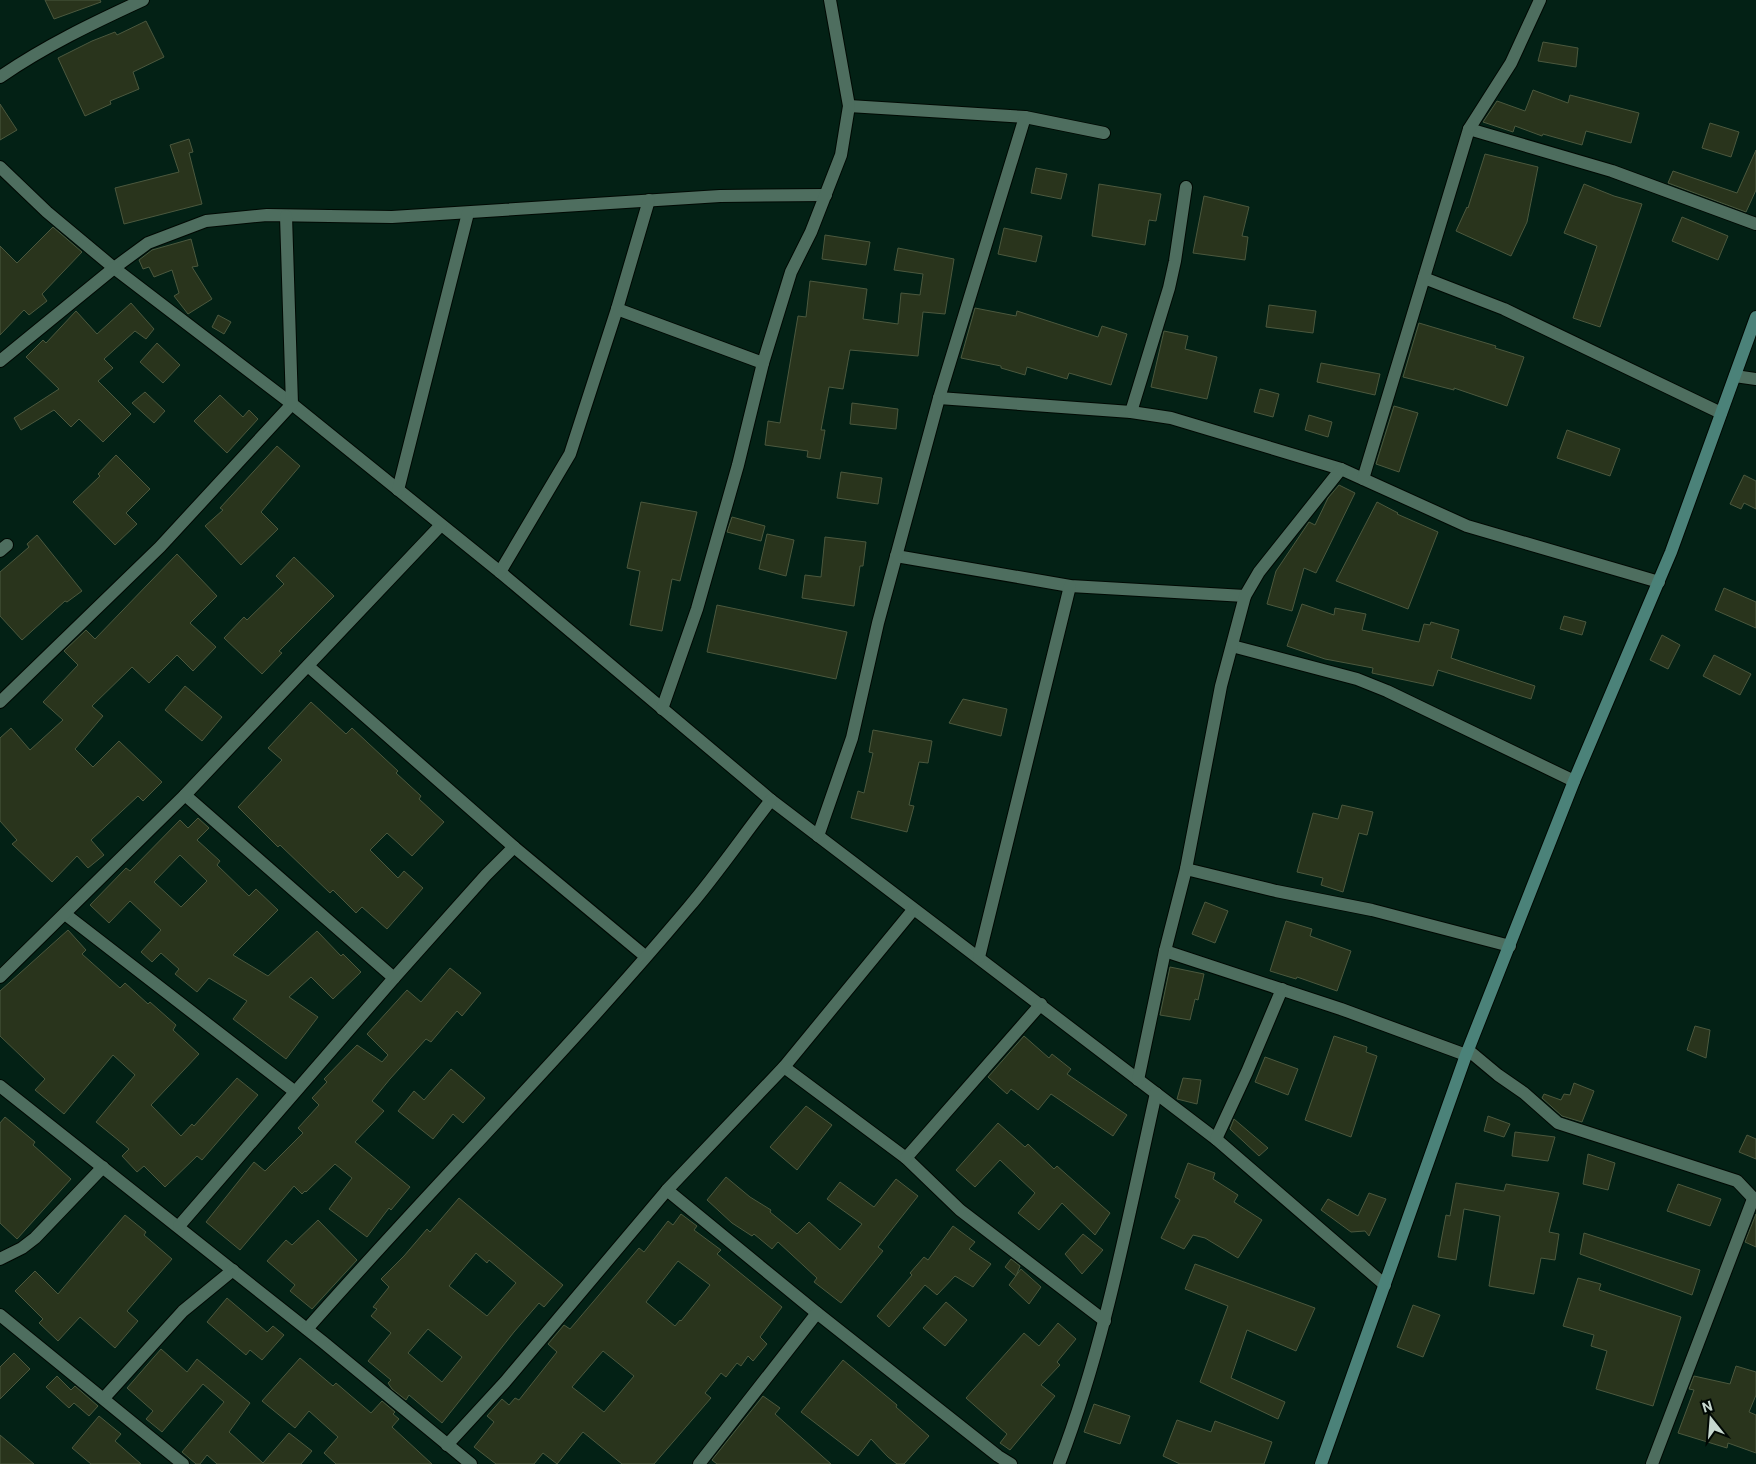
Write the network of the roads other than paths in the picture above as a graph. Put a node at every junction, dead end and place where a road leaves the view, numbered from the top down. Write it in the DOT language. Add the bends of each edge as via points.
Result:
graph roads {
  1 [pos="143,0"];
  2 [pos="830,0"];
  3 [pos="1540,0"];
  4 [pos="0,77"];
  5 [pos="849,106"];
  6 [pos="1025,116"];
  7 [pos="1469,130"];
  8 [pos="1104,133"];
  9 [pos="0,167"];
  10 [pos="1186,187"];
  11 [pos="826,196"];
  12 [pos="649,200"];
  13 [pos="468,213"];
  14 [pos="286,216"];
  15 [pos="1756,224"];
  16 [pos="114,268"];
  17 [pos="1424,278"];
  18 [pos="618,308"];
  19 [pos="1756,317"];
  20 [pos="0,362"];
  21 [pos="763,363"];
  22 [pos="1735,376"];
  23 [pos="1756,379"];
  24 [pos="939,398"];
  25 [pos="292,404"];
  26 [pos="1131,412"];
  27 [pos="1721,413"];
  28 [pos="1340,469"];
  29 [pos="1364,480"];
  30 [pos="398,490"];
  31 [pos="441,525"];
  32 [pos="896,556"];
  33 [pos="500,572"];
  34 [pos="1659,582"];
  35 [pos="1070,586"];
  36 [pos="1245,596"];
  37 [pos="1232,646"];
  38 [pos="308,666"];
  39 [pos="0,683"];
  40 [pos="3,699"];
  41 [pos="662,709"];
  42 [pos="1574,781"];
  43 [pos="185,795"];
  44 [pos="771,800"];
  45 [pos="818,836"];
  46 [pos="514,847"];
  47 [pos="1186,869"];
  48 [pos="912,910"];
  49 [pos="65,914"];
  50 [pos="1510,946"];
  51 [pos="1165,951"];
  52 [pos="645,956"];
  53 [pos="978,956"];
  54 [pos="0,977"];
  55 [pos="394,978"];
  56 [pos="1282,989"];
  57 [pos="1041,1004"];
  58 [pos="1467,1052"];
  59 [pos="784,1067"];
  60 [pos="1138,1080"];
  61 [pos="0,1086"];
  62 [pos="294,1091"];
  63 [pos="1156,1093"];
  64 [pos="1216,1139"];
  65 [pos="906,1158"];
  66 [pos="103,1167"];
  67 [pos="668,1190"];
  68 [pos="1754,1200"];
  69 [pos="178,1226"];
  70 [pos="0,1258"];
  71 [pos="233,1270"];
  72 [pos="1385,1285"];
  73 [pos="817,1313"];
  74 [pos="0,1315"];
  75 [pos="1106,1321"];
  76 [pos="307,1329"];
  77 [pos="104,1398"];
  78 [pos="447,1445"];
  79 [pos="183,1464"];
  80 [pos="471,1464"];
  81 [pos="699,1464"];
  82 [pos="1011,1464"];
  83 [pos="1058,1464"];
  84 [pos="1321,1464"];
  85 [pos="1652,1464"];
  1 -- 4 [label="street" via="72,33"];
  2 -- 5 [label="street"];
  3 -- 7 [label="street" via="1511,63"];
  5 -- 6 [label="street"];
  5 -- 11 [label="street" via="840,155"];
  6 -- 8 [label="street"];
  6 -- 24 [label="street"];
  7 -- 15 [label="street" via="1612,171"];
  7 -- 17 [label="street"];
  9 -- 16 [label="street" via="47,212"];
  10 -- 26 [label="street" via="1169,288"];
  11 -- 12 [label="street"];
  11 -- 21 [label="street" via="791,272"];
  12 -- 13 [label="street"];
  12 -- 18 [label="street"];
  13 -- 14 [label="street" via="392,217"];
  13 -- 30 [label="street"];
  14 -- 16 [label="street" via="267,214 206,222 148,244"];
  14 -- 25 [label="street"];
  16 -- 20 [label="street"];
  16 -- 25 [label="street"];
  17 -- 27 [label="street" via="1504,309"];
  17 -- 29 [label="street"];
  18 -- 21 [label="street"];
  18 -- 33 [label="street" via="570,454"];
  19 -- 22 [label="main road"];
  21 -- 41 [label="street" via="697,609"];
  22 -- 23 [label="street"];
  22 -- 27 [label="main road"];
  24 -- 26 [label="street"];
  24 -- 32 [label="street"];
  25 -- 30 [label="street"];
  25 -- 40 [label="street" via="160,547"];
  26 -- 28 [label="street" via="1171,418"];
  27 -- 34 [label="main road"];
  28 -- 29 [label="street"];
  28 -- 36 [label="street" via="1259,572"];
  29 -- 34 [label="street" via="1467,526"];
  30 -- 31 [label="street"];
  31 -- 33 [label="street"];
  31 -- 38 [label="street"];
  32 -- 35 [label="street"];
  32 -- 45 [label="street" via="852,738"];
  33 -- 41 [label="street"];
  34 -- 42 [label="main road"];
  35 -- 36 [label="street"];
  35 -- 53 [label="street"];
  36 -- 37 [label="street"];
  37 -- 42 [label="street" via="1356,679 1387,691"];
  37 -- 47 [label="street" via="1221,686"];
  38 -- 43 [label="street"];
  38 -- 46 [label="street"];
  39 -- 40 [label="street"];
  41 -- 44 [label="street"];
  42 -- 50 [label="main road"];
  43 -- 49 [label="street"];
  43 -- 55 [label="street"];
  44 -- 45 [label="street"];
  44 -- 52 [label="street" via="688,908"];
  45 -- 48 [label="street"];
  46 -- 52 [label="street"];
  46 -- 55 [label="street"];
  47 -- 50 [label="street" via="1372,910"];
  47 -- 51 [label="street"];
  48 -- 53 [label="street"];
  48 -- 59 [label="street"];
  49 -- 54 [label="street"];
  49 -- 62 [label="street"];
  50 -- 58 [label="main road"];
  51 -- 56 [label="street"];
  51 -- 60 [label="street"];
  52 -- 76 [label="street"];
  53 -- 57 [label="street"];
  55 -- 62 [label="street"];
  56 -- 58 [label="street"];
  56 -- 64 [label="street"];
  57 -- 60 [label="street"];
  57 -- 65 [label="street"];
  58 -- 68 [label="street" via="1524,1093 1558,1124 1737,1181"];
  58 -- 72 [label="main road"];
  59 -- 65 [label="street"];
  59 -- 67 [label="street"];
  60 -- 63 [label="street"];
  61 -- 66 [label="street"];
  62 -- 69 [label="street"];
  63 -- 64 [label="street"];
  63 -- 75 [label="street"];
  64 -- 72 [label="street"];
  65 -- 75 [label="street" via="960,1210"];
  66 -- 69 [label="street"];
  66 -- 70 [label="street" via="35,1238"];
  67 -- 73 [label="street"];
  67 -- 78 [label="street" via="505,1382"];
  68 -- 85 [label="street"];
  69 -- 71 [label="street"];
  71 -- 76 [label="street"];
  71 -- 77 [label="street" via="183,1311"];
  72 -- 84 [label="main road"];
  73 -- 81 [label="street"];
  73 -- 82 [label="street"];
  74 -- 77 [label="street"];
  75 -- 83 [label="street" via="1074,1426"];
  76 -- 78 [label="street"];
  77 -- 79 [label="street"];
  78 -- 80 [label="street"];
}
